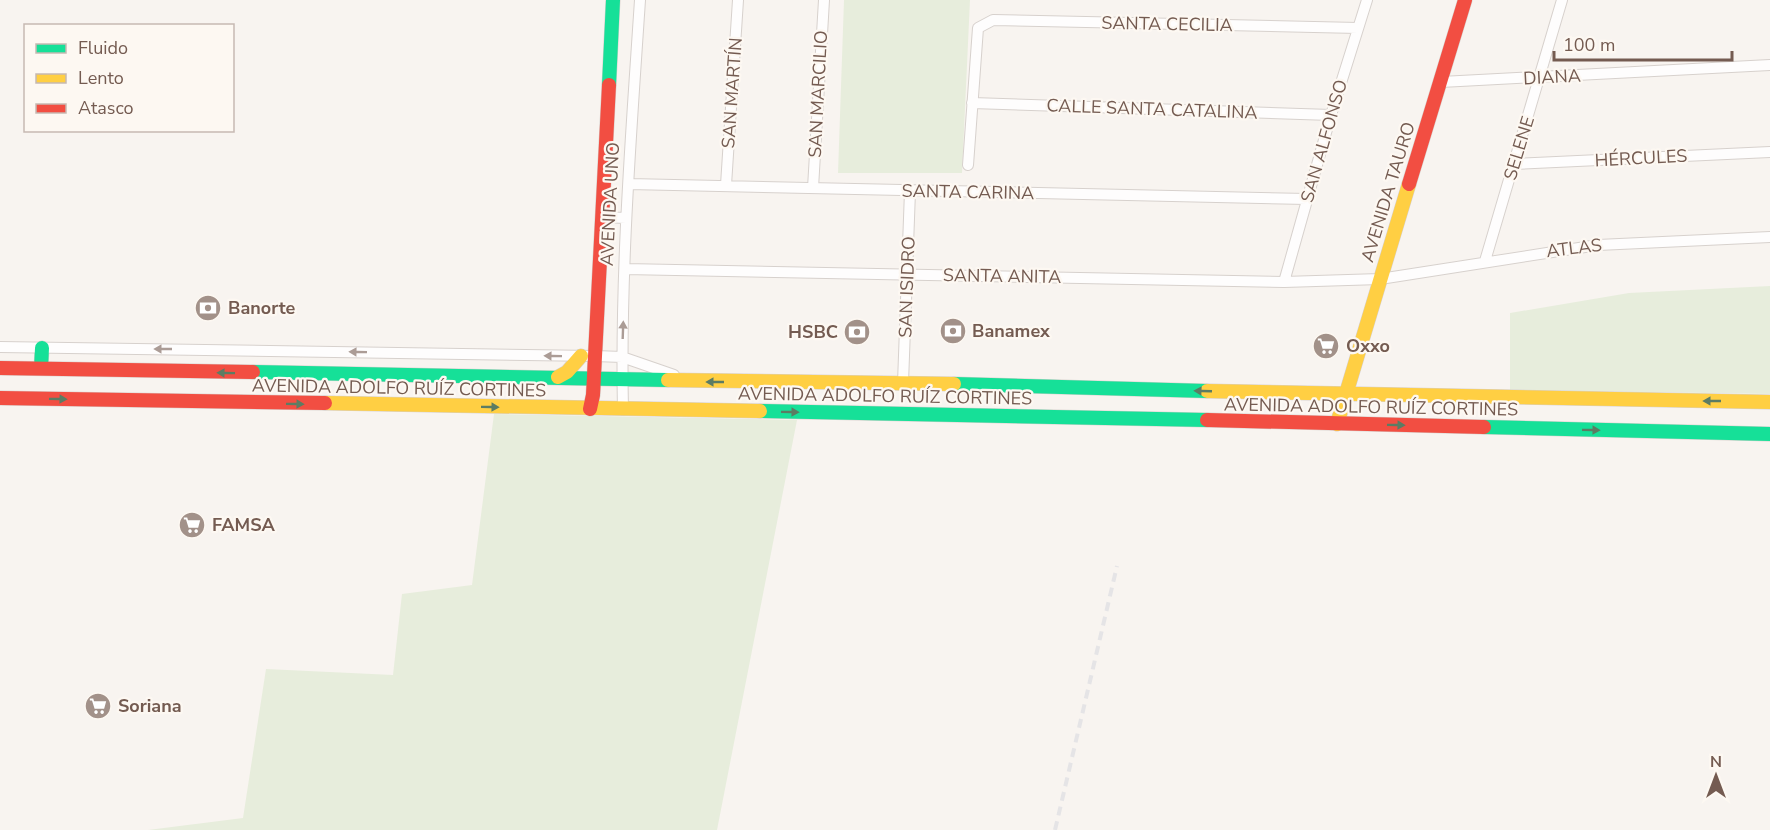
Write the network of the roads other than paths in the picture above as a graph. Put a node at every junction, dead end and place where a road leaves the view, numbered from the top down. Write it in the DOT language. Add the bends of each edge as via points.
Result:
graph roads {
  1 [pos="613,0"];
  2 [pos="640,0"];
  3 [pos="738,0"];
  4 [pos="824,0"];
  5 [pos="1367,0"];
  6 [pos="1465,0"];
  7 [pos="1562,0"];
  8 [pos="1358,28"];
  9 [pos="1770,65"];
  10 [pos="1541,77"];
  11 [pos="1441,82"];
  12 [pos="972,104"];
  13 [pos="1331,115"];
  14 [pos="1770,152"];
  15 [pos="1513,164"];
  16 [pos="968,165"];
  17 [pos="628,184"];
  18 [pos="726,185"];
  19 [pos="813,188"];
  20 [pos="910,191"];
  21 [pos="1307,199"];
  22 [pos="601,217"];
  23 [pos="626,218"];
  24 [pos="1770,237"];
  25 [pos="1485,261"];
  26 [pos="625,269"];
  27 [pos="908,273"];
  28 [pos="1380,279"];
  29 [pos="1284,282"];
  30 [pos="0,346"];
  31 [pos="42,348"];
  32 [pos="588,356"];
  33 [pos="622,357"];
  34 [pos="0,368"];
  35 [pos="41,368"];
  36 [pos="558,377"];
  37 [pos="593,378"];
  38 [pos="623,379"];
  39 [pos="691,381"];
  40 [pos="903,383"];
  41 [pos="1346,395"];
  42 [pos="0,398"];
  43 [pos="1770,402"];
  44 [pos="590,409"];
  45 [pos="623,410"];
  46 [pos="1337,424"];
  47 [pos="1770,434"];
  1 -- 22 [label="main road, AVENIDA UNO"];
  2 -- 17 [label="street, AVENIDA UNO"];
  3 -- 18 [label="street, SAN MARTÍN"];
  4 -- 19 [label="street, SAN MARCILIO"];
  5 -- 8 [label="street, SAN ALFONSO"];
  6 -- 11 [label="main road, AVENIDA TAURO"];
  7 -- 10 [label="street, SELENE"];
  8 -- 12 [label="street, SANTA CECILIA" via="993,20 978,28"];
  8 -- 13 [label="street, SAN ALFONSO"];
  9 -- 10 [label="street, DIANA"];
  10 -- 11 [label="street, DIANA"];
  10 -- 15 [label="street, SELENE"];
  11 -- 28 [label="main road, AVENIDA TAURO"];
  12 -- 13 [label="street, CALLE SANTA CATALINA"];
  12 -- 16 [label="street"];
  13 -- 21 [label="street, SAN ALFONSO"];
  14 -- 15 [label="street, HÉRCULES"];
  15 -- 25 [label="street, SELENE"];
  17 -- 18 [label="street, SANTA CARINA"];
  17 -- 23 [label="street, AVENIDA UNO"];
  18 -- 19 [label="street, SANTA CARINA"];
  19 -- 20 [label="street, SANTA CARINA"];
  20 -- 21 [label="street, SANTA CARINA"];
  20 -- 27 [label="street, SAN ISIDRO"];
  21 -- 29 [label="street, SAN ALFONSO"];
  22 -- 23 [label="street"];
  22 -- 32 [label="main road, AVENIDA UNO"];
  23 -- 26 [label="street, AVENIDA UNO"];
  24 -- 25 [label="street, ATLAS" via="1598,245"];
  25 -- 28 [label="street, ATLAS"];
  26 -- 27 [label="street, SANTA ANITA"];
  33 -- 26 [label="street, AVENIDA UNO, one-way"];
  27 -- 29 [label="street, SANTA ANITA"];
  27 -- 40 [label="street, SAN ISIDRO"];
  28 -- 29 [label="street, SANTA ANITA"];
  28 -- 41 [label="main road, AVENIDA TAURO"];
  30 -- 31 [label="street"];
  32 -- 31 [label="street, one-way"];
  31 -- 35 [label="main road"];
  32 -- 33 [label="street"];
  32 -- 36 [label="main road"];
  32 -- 37 [label="main road, AVENIDA UNO"];
  33 -- 38 [label="street, AVENIDA UNO"];
  33 -- 39 [label="street"];
  34 -- 35 [label="main road, AVENIDA ADOLFO RUÍZ CORTINES"];
  36 -- 35 [label="main road, AVENIDA ADOLFO RUÍZ CORTINES, one-way"];
  36 -- 37 [label="main road, AVENIDA ADOLFO RUÍZ CORTINES"];
  37 -- 38 [label="main road, AVENIDA ADOLFO RUÍZ CORTINES"];
  37 -- 44 [label="main road, AVENIDA UNO"];
  38 -- 39 [label="main road, AVENIDA ADOLFO RUÍZ CORTINES"];
  38 -- 45 [label="street, AVENIDA UNO"];
  40 -- 39 [label="main road, AVENIDA ADOLFO RUÍZ CORTINES, one-way"];
  41 -- 40 [label="main road, AVENIDA ADOLFO RUÍZ CORTINES, one-way"];
  43 -- 41 [label="main road, AVENIDA ADOLFO RUÍZ CORTINES, one-way"];
  41 -- 46 [label="main road, AVENIDA TAURO"];
  42 -- 44 [label="main road, AVENIDA ADOLFO RUÍZ CORTINES, one-way"];
  44 -- 45 [label="main road, AVENIDA ADOLFO RUÍZ CORTINES"];
  45 -- 46 [label="main road, AVENIDA ADOLFO RUÍZ CORTINES, one-way"];
  46 -- 47 [label="main road, AVENIDA ADOLFO RUÍZ CORTINES, one-way"];
}
